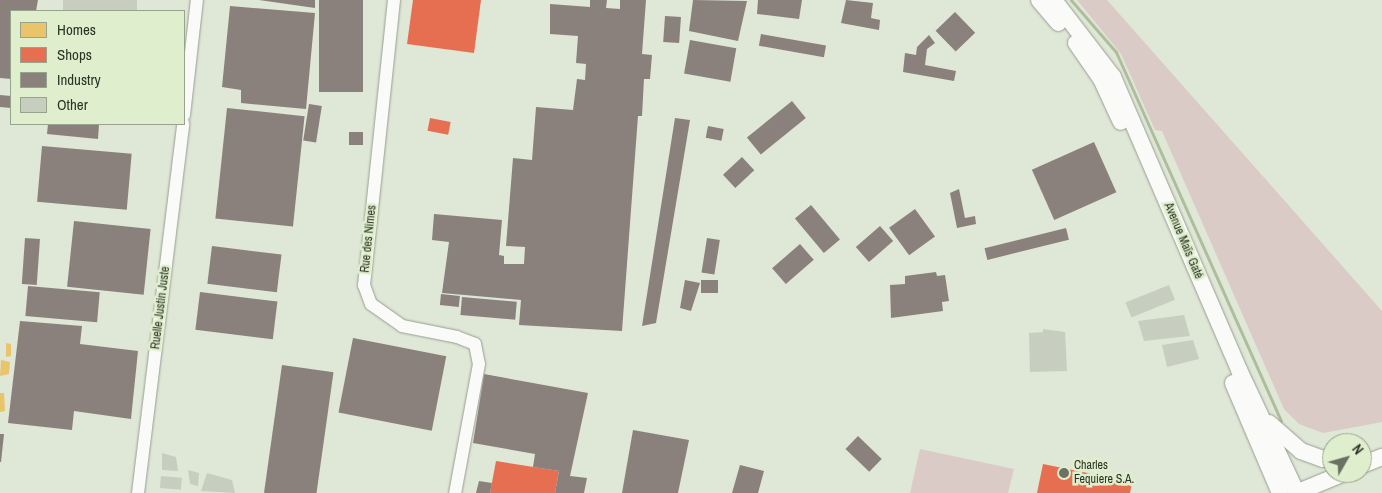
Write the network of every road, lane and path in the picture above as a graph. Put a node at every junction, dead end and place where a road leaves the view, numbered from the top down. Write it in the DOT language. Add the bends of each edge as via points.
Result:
graph roads {
  1 [pos="198,0"];
  2 [pos="394,0"];
  3 [pos="1038,0"];
  4 [pos="1054,0"];
  5 [pos="185,107"];
  6 [pos="183,125"];
  7 [pos="1259,413"];
  8 [pos="1322,459"];
  9 [pos="1322,482"];
  10 [pos="138,493"];
  11 [pos="455,493"];
  12 [pos="1280,493"];
  13 [pos="1297,493"];
  1 -- 5 [label="street"];
  2 -- 11 [label="street, Rue des Nimes" via="364,286 371,304 402,326 475,344 478,364"];
  3 -- 12 [label="main road, Avenue Maïs Gaté" via="1081,49 1101,79"];
  4 -- 7 [label="main road, Avenue Maïs Gaté" via="1114,77"];
  6 -- 10 [label="street, Ruelle Justin Juste"];
  7 -- 8 [label="main road" via="1301,451"];
  7 -- 13 [label="main road, Avenue Maïs Gaté"];
  9 -- 13 [label="main road"];
}
